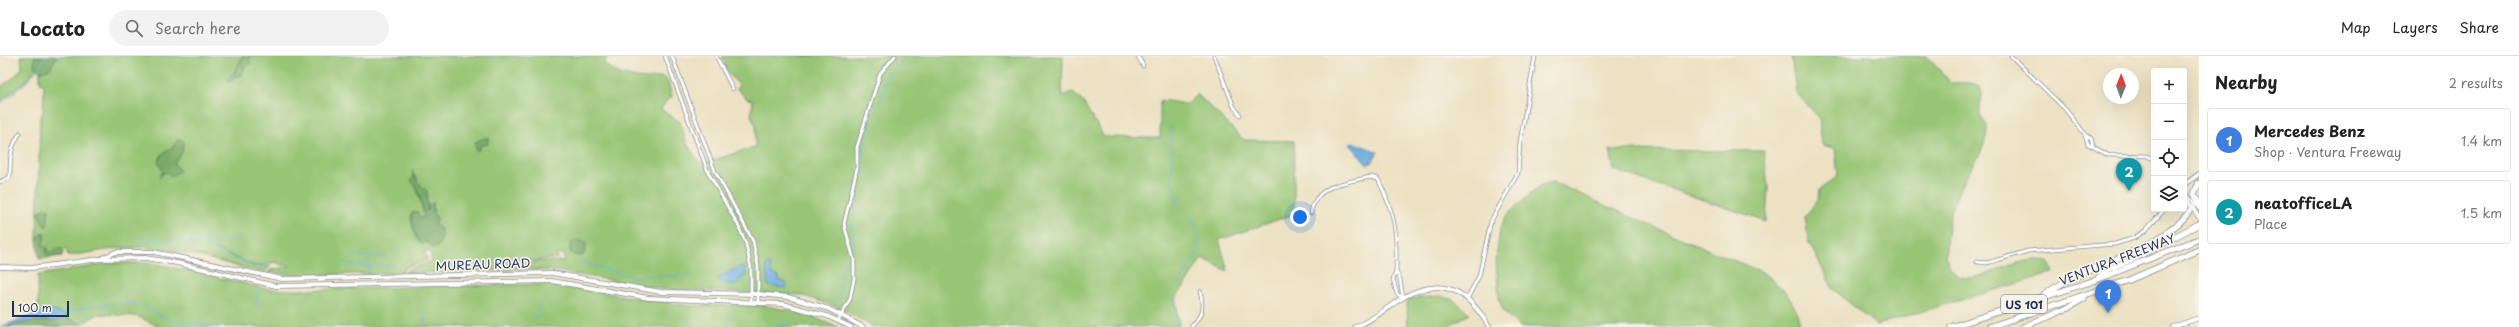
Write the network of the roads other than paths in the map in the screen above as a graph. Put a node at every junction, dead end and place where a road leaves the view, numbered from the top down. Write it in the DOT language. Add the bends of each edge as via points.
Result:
graph roads {
  1 [pos="664,56"];
  2 [pos="672,56"];
  3 [pos="716,56"];
  4 [pos="895,56"];
  5 [pos="1138,56"];
  6 [pos="1214,56"];
  7 [pos="1535,56"];
  8 [pos="2011,56"];
  9 [pos="1143,66"];
  10 [pos="732,89"];
  11 [pos="1240,115"];
  12 [pos="20,132"];
  13 [pos="2085,134"];
  14 [pos="2093,146"];
  15 [pos="2151,158"];
  16 [pos="2199,174"];
  17 [pos="0,182"];
  18 [pos="2187,183"];
  19 [pos="2199,183"];
  20 [pos="2187,195"];
  21 [pos="2187,200"];
  22 [pos="2199,204"];
  23 [pos="2192,207"];
  24 [pos="2199,209"];
  25 [pos="2162,212"];
  26 [pos="1311,213"];
  27 [pos="2198,215"];
  28 [pos="2199,224"];
  29 [pos="2199,239"];
  30 [pos="2199,250"];
  31 [pos="100,258"];
  32 [pos="1977,262"];
  33 [pos="0,267"];
  34 [pos="1396,272"];
  35 [pos="2096,280"];
  36 [pos="1200,291"];
  37 [pos="2093,293"];
  38 [pos="751,294"];
  39 [pos="758,294"];
  40 [pos="1468,297"];
  41 [pos="1403,298"];
  42 [pos="2039,299"];
  43 [pos="751,301"];
  44 [pos="758,301"];
  45 [pos="842,315"];
  46 [pos="2199,318"];
  47 [pos="838,321"];
  48 [pos="851,327"];
  49 [pos="863,327"];
  50 [pos="1191,327"];
  51 [pos="1355,327"];
  52 [pos="1489,327"];
  53 [pos="1951,327"];
  54 [pos="1989,327"];
  55 [pos="2023,327"];
  56 [pos="2173,327"];
  1 -- 38 [label="street" via="708,172 744,238 750,265"];
  2 -- 39 [label="street" via="715,171 753,241 758,266"];
  3 -- 10 [label="street"];
  4 -- 45 [label="street" via="880,74 857,147 857,168 844,224 852,248 853,290"];
  5 -- 9 [label="street"];
  6 -- 11 [label="street" via="1234,107"];
  7 -- 40 [label="street" via="1520,142 1518,173 1490,222 1479,276"];
  8 -- 13 [label="street" via="2065,109"];
  12 -- 17 [label="street" via="10,152 10,178"];
  13 -- 14 [label="street" via="2093,140"];
  13 -- 14 [label="street" via="2086,142"];
  14 -- 15 [label="street" via="2108,155"];
  16 -- 18 [label="main road"];
  19 -- 22 [label="highway" via="2194,194"];
  20 -- 24 [label="street"];
  21 -- 23 [label="main road"];
  23 -- 27 [label="main road"];
  23 -- 42 [label="highway" via="2179,222 2153,240 2124,256 2058,284"];
  25 -- 32 [label="street" via="2145,231 2134,238 2115,244 2028,251 1987,262"];
  26 -- 34 [label="street" via="1312,206 1327,188 1371,178 1378,179 1391,206 1397,230"];
  28 -- 35 [label="highway" via="2133,259 2108,269"];
  29 -- 35 [label="highway, VENTURA FREEWAY / US 101"];
  30 -- 37 [label="highway, VENTURA FREEWAY / US 101"];
  31 -- 33 [label="main road, MUREAU ROAD" via="31,268"];
  31 -- 38 [label="main road, MUREAU ROAD" via="116,252 154,252 282,279 540,273 661,292"];
  31 -- 43 [label="main road, MUREAU ROAD" via="166,260 276,286 542,281 649,298"];
  34 -- 41 [label="street" via="1400,279"];
  34 -- 41 [label="street" via="1393,278 1397,294"];
  35 -- 42 [label="highway, VENTURA FREEWAY / US 101"];
  36 -- 50 [label="street" via="1203,310 1199,320"];
  37 -- 54 [label="highway, VENTURA FREEWAY / US 101"];
  37 -- 55 [label="highway" via="2068,308"];
  38 -- 39 [label="main road, MUREAU ROAD"];
  38 -- 43 [label="street"];
  39 -- 44 [label="street"];
  39 -- 45 [label="main road, MUREAU ROAD" via="801,300"];
  40 -- 41 [label="main road" via="1439,287 1423,289"];
  40 -- 52 [label="main road"];
  41 -- 51 [label="main road" via="1373,319"];
  42 -- 53 [label="highway, VENTURA FREEWAY / US 101"];
  43 -- 44 [label="main road, MUREAU ROAD"];
  44 -- 47 [label="main road, MUREAU ROAD" via="798,307"];
  45 -- 47 [label="street"];
  45 -- 49 [label="main road, MUREAU ROAD"];
  46 -- 56 [label="main road"];
  47 -- 48 [label="main road, MUREAU ROAD"];
}
